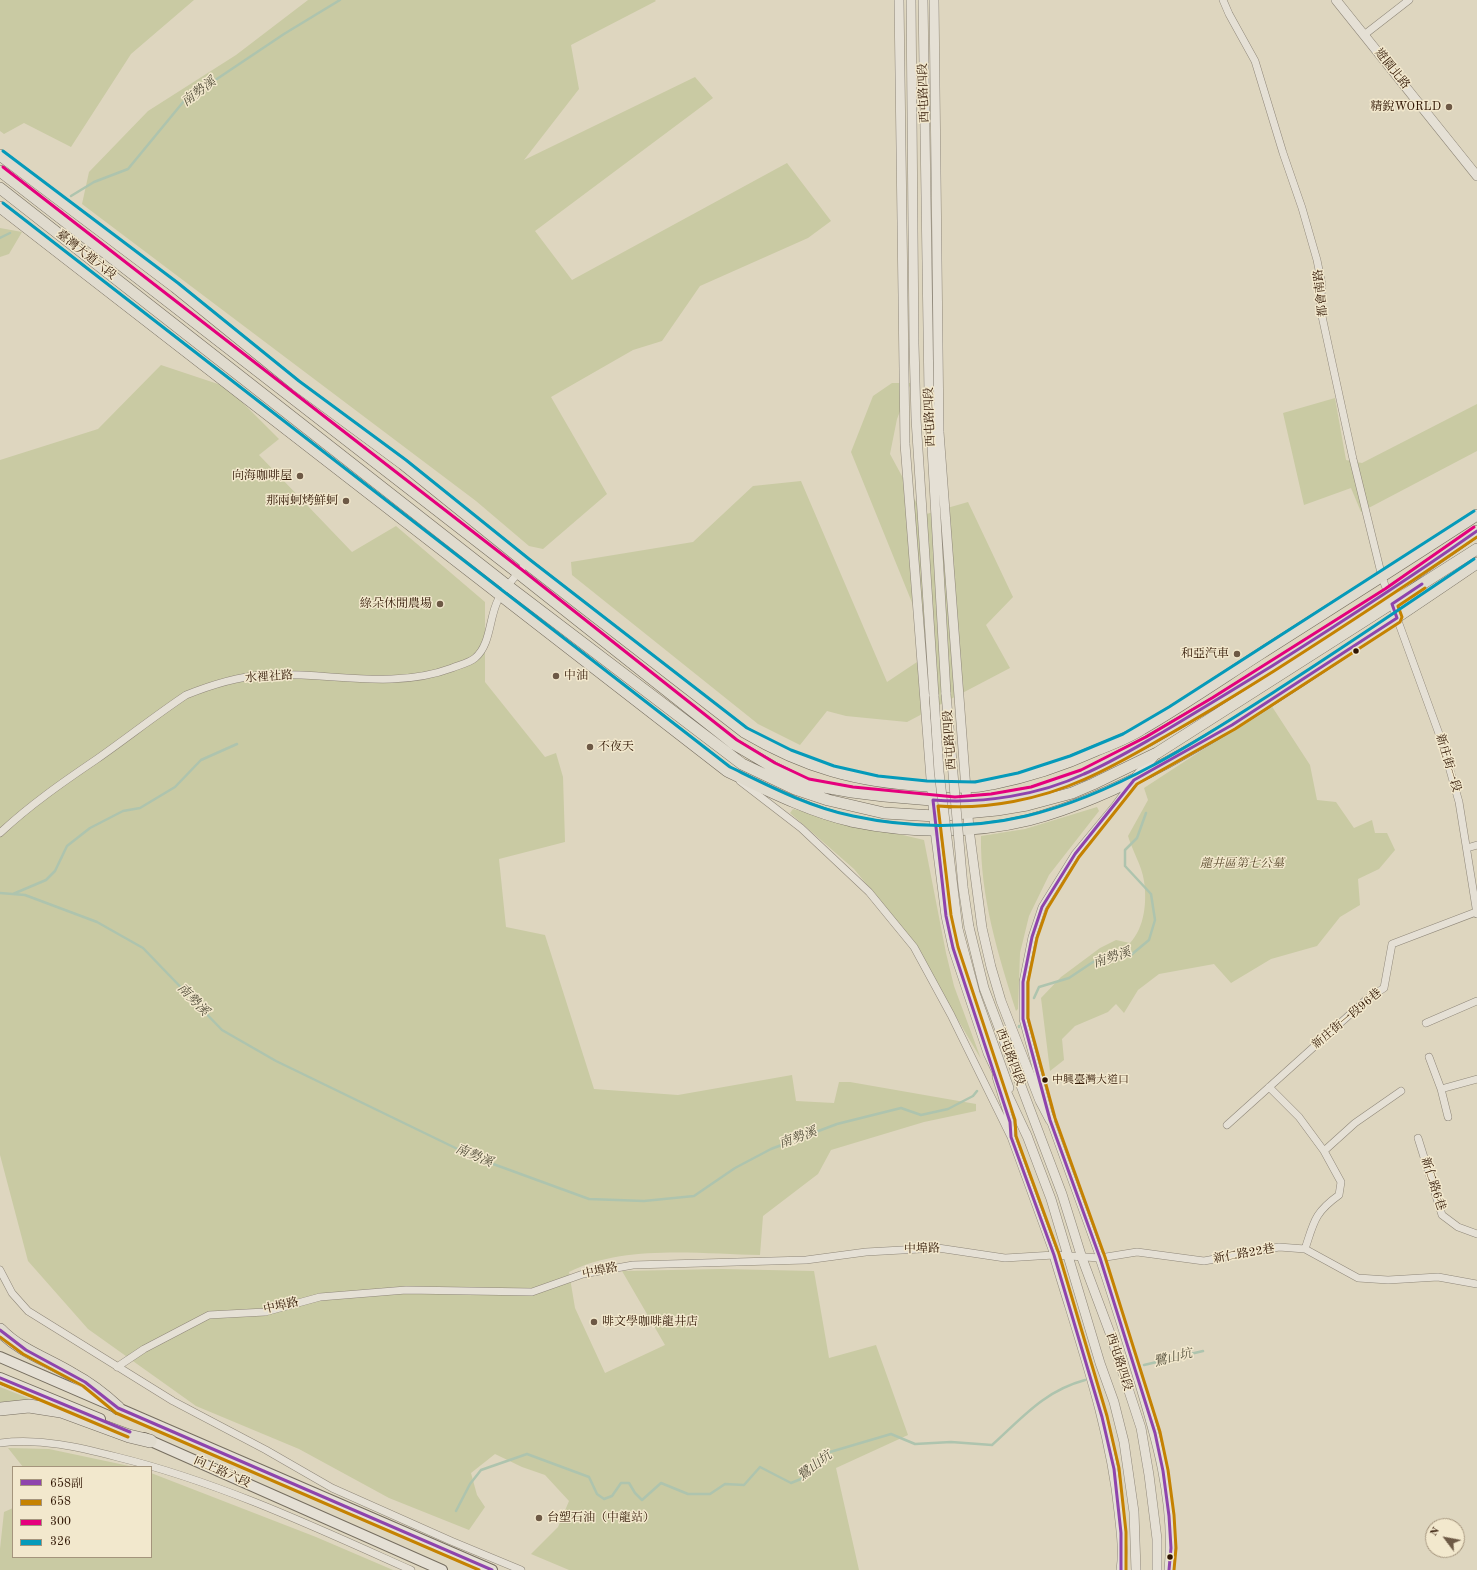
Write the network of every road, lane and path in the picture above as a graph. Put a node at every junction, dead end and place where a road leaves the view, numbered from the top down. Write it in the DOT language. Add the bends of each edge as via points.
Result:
graph roads {
  1 [pos="899,0"];
  2 [pos="911,0"];
  3 [pos="923,0"];
  4 [pos="934,0"];
  5 [pos="1224,0"];
  6 [pos="1336,0"];
  7 [pos="1408,0"];
  8 [pos="1364,35"];
  9 [pos="0,154"];
  10 [pos="0,171"];
  11 [pos="1477,176"];
  12 [pos="0,188"];
  13 [pos="0,208"];
  14 [pos="916,418"];
  15 [pos="940,432"];
  16 [pos="934,495"];
  17 [pos="910,498"];
  18 [pos="1477,515"];
  19 [pos="1477,531"];
  20 [pos="1477,549"];
  21 [pos="1477,563"];
  22 [pos="526,564"];
  23 [pos="518,573"];
  24 [pos="1382,577"];
  25 [pos="508,586"];
  26 [pos="1388,593"];
  27 [pos="500,596"];
  28 [pos="1392,604"];
  29 [pos="1397,618"];
  30 [pos="1158,753"];
  31 [pos="727,771"];
  32 [pos="1134,780"];
  33 [pos="932,786"];
  34 [pos="966,787"];
  35 [pos="933,800"];
  36 [pos="967,800"];
  37 [pos="968,814"];
  38 [pos="935,816"];
  39 [pos="969,829"];
  40 [pos="935,830"];
  41 [pos="0,833"];
  42 [pos="1477,845"];
  43 [pos="1467,848"];
  44 [pos="1477,913"];
  45 [pos="1477,1001"];
  46 [pos="1426,1023"];
  47 [pos="988,1053"];
  48 [pos="1430,1057"];
  49 [pos="1477,1079"];
  50 [pos="1269,1087"];
  51 [pos="1441,1089"];
  52 [pos="1401,1091"];
  53 [pos="1448,1117"];
  54 [pos="1050,1120"];
  55 [pos="1227,1125"];
  56 [pos="1011,1137"];
  57 [pos="1028,1138"];
  58 [pos="1418,1138"];
  59 [pos="1324,1151"];
  60 [pos="1477,1234"];
  61 [pos="1305,1249"];
  62 [pos="1054,1255"];
  63 [pos="1069,1257"];
  64 [pos="1082,1258"];
  65 [pos="1100,1258"];
  66 [pos="0,1270"];
  67 [pos="1477,1284"];
  68 [pos="0,1330"];
  69 [pos="0,1357"];
  70 [pos="117,1367"];
  71 [pos="0,1378"];
  72 [pos="118,1408"];
  73 [pos="0,1409"];
  74 [pos="150,1440"];
  75 [pos="0,1443"];
  76 [pos="411,1570"];
  77 [pos="442,1570"];
  78 [pos="492,1570"];
  79 [pos="521,1570"];
  80 [pos="1122,1570"];
  81 [pos="1136,1570"];
  82 [pos="1157,1570"];
  83 [pos="1170,1570"];
  1 -- 17 [label="street, 西屯路四段" via="903,384"];
  2 -- 14 [label="street, 西屯路四段"];
  3 -- 16 [label="street, 西屯路四段" via="928,394"];
  4 -- 15 [label="street, 西屯路四段"];
  5 -- 24 [label="street, 都會南路" via="1255,61 1317,260 1322,285 1320,307"];
  6 -- 8 [label="street, 遊園北路"];
  7 -- 8 [label="street"];
  8 -- 11 [label="street, 遊園北路"];
  9 -- 22 [label="main road" via="175,287 296,385 403,464"];
  10 -- 23 [label="main road, 臺灣大道六段"];
  12 -- 25 [label="main road, 臺灣大道六段"];
  13 -- 27 [label="main road, 臺灣大道六段"];
  14 -- 17 [label="street"];
  14 -- 57 [label="street, 西屯路四段, bridge" via="940,772 958,929 975,993"];
  15 -- 16 [label="street"];
  15 -- 34 [label="street, 西屯路四段"];
  16 -- 64 [label="street, 西屯路四段, bridge" via="946,694 963,887 969,926 984,988 1045,1146"];
  17 -- 33 [label="street, 西屯路四段"];
  18 -- 24 [label="main road"];
  19 -- 26 [label="main road, 臺灣大道六段"];
  20 -- 28 [label="main road, 臺灣大道六段"];
  21 -- 29 [label="main road, 臺灣大道六段"];
  22 -- 23 [label="street, 水裡社路"];
  22 -- 33 [label="main road" via="744,732 772,749 843,775 885,783"];
  23 -- 25 [label="street, 水裡社路"];
  23 -- 35 [label="main road, 臺灣大道六段" via="734,744 773,767 808,784 884,796"];
  24 -- 26 [label="street, 都會南路"];
  24 -- 34 [label="main road" via="1141,730 1077,759 1036,773 990,785"];
  25 -- 27 [label="street, 水裡社路"];
  25 -- 38 [label="main road, 臺灣大道六段" via="742,764 795,789 828,800 884,813"];
  26 -- 28 [label="street, 都會南路"];
  26 -- 36 [label="main road, 臺灣大道六段" via="1215,702 1083,775 1032,792 992,799"];
  27 -- 31 [label="main road, 臺灣大道六段"];
  27 -- 41 [label="street, 水裡社路" via="487,638 475,659 447,670 406,678 377,680 262,675 227,680 186,695 61,782 25,809"];
  28 -- 29 [label="street, 都會南路"];
  28 -- 30 [label="main road, 臺灣大道六段"];
  29 -- 32 [label="main road, 臺灣大道六段" via="1232,726"];
  29 -- 43 [label="street, 新庄街一段" via="1442,742 1459,802"];
  30 -- 32 [label="street"];
  30 -- 37 [label="main road, 臺灣大道六段" via="1072,793 1027,805"];
  31 -- 40 [label="main road, 臺灣大道六段" via="777,795 850,820 883,826"];
  31 -- 56 [label="street" via="801,828 869,892 914,947"];
  32 -- 39 [label="main road, 臺灣大道六段" via="1058,811 1007,824"];
  32 -- 54 [label="street, 西屯路四段" via="1075,854 1042,907 1032,937 1023,982 1023,1019"];
  33 -- 34 [label="main road"];
  33 -- 35 [label="street, 西屯路四段"];
  34 -- 36 [label="street, 西屯路四段"];
  35 -- 36 [label="main road, 臺灣大道六段"];
  35 -- 38 [label="street, 西屯路四段"];
  36 -- 37 [label="street, 西屯路四段"];
  37 -- 38 [label="main road, 臺灣大道六段"];
  37 -- 39 [label="street, 西屯路四段"];
  38 -- 40 [label="street, 西屯路四段"];
  39 -- 40 [label="main road, 臺灣大道六段"];
  39 -- 54 [label="street, 西屯路四段" via="982,928 991,967 1001,1001 1037,1094"];
  40 -- 47 [label="street, 西屯路四段" via="946,916 953,948"];
  42 -- 43 [label="street"];
  43 -- 44 [label="street, 新庄街一段"];
  44 -- 50 [label="street, 新庄街一段96巷" via="1392,944 1384,988 1367,999"];
  45 -- 46 [label="street"];
  47 -- 56 [label="street" via="1010,1122"];
  47 -- 57 [label="street, 西屯路四段"];
  48 -- 51 [label="street"];
  49 -- 51 [label="street"];
  50 -- 55 [label="street, 新庄街一段96巷"];
  50 -- 59 [label="street" via="1299,1117"];
  51 -- 53 [label="street"];
  52 -- 59 [label="street" via="1355,1123"];
  54 -- 65 [label="street, 西屯路四段"];
  56 -- 62 [label="street"];
  57 -- 63 [label="street, 西屯路四段"];
  58 -- 60 [label="street, 新仁路6巷" via="1442,1215 1458,1227"];
  59 -- 61 [label="street" via="1341,1182 1339,1195 1327,1203 1314,1219"];
  61 -- 65 [label="street, 新仁路22巷" via="1279,1247 1204,1261 1137,1252"];
  61 -- 67 [label="street, 新仁路22巷" via="1358,1278 1388,1280 1438,1277"];
  62 -- 63 [label="street, 中埠路"];
  62 -- 70 [label="street, 中埠路" via="1005,1258 938,1248 918,1248 806,1260 633,1265 583,1274 532,1292 406,1290 320,1297 265,1312 209,1315 144,1349"];
  62 -- 80 [label="street" via="1102,1417 1114,1469 1121,1532"];
  63 -- 64 [label="street, 中埠路"];
  63 -- 81 [label="street, 西屯路四段" via="1124,1442 1134,1512"];
  64 -- 65 [label="street, 中埠路"];
  64 -- 82 [label="street, 西屯路四段" via="1141,1428 1157,1539"];
  65 -- 83 [label="street, 西屯路四段" via="1155,1433 1169,1516"];
  66 -- 70 [label="street" via="12,1293 28,1311"];
  68 -- 72 [label="highway" via="27,1350 73,1374"];
  69 -- 72 [label="main road, 向上路六段"];
  70 -- 79 [label="street" via="173,1401 332,1488"];
  71 -- 74 [label="main road, 向上路六段"];
  72 -- 78 [label="main road, 向上路六段"];
  73 -- 74 [label="highway" via="29,1406 61,1410 129,1436"];
  74 -- 77 [label="main road, 向上路六段"];
  75 -- 76 [label="street" via="47,1442 91,1450 160,1468 286,1515"];
}
